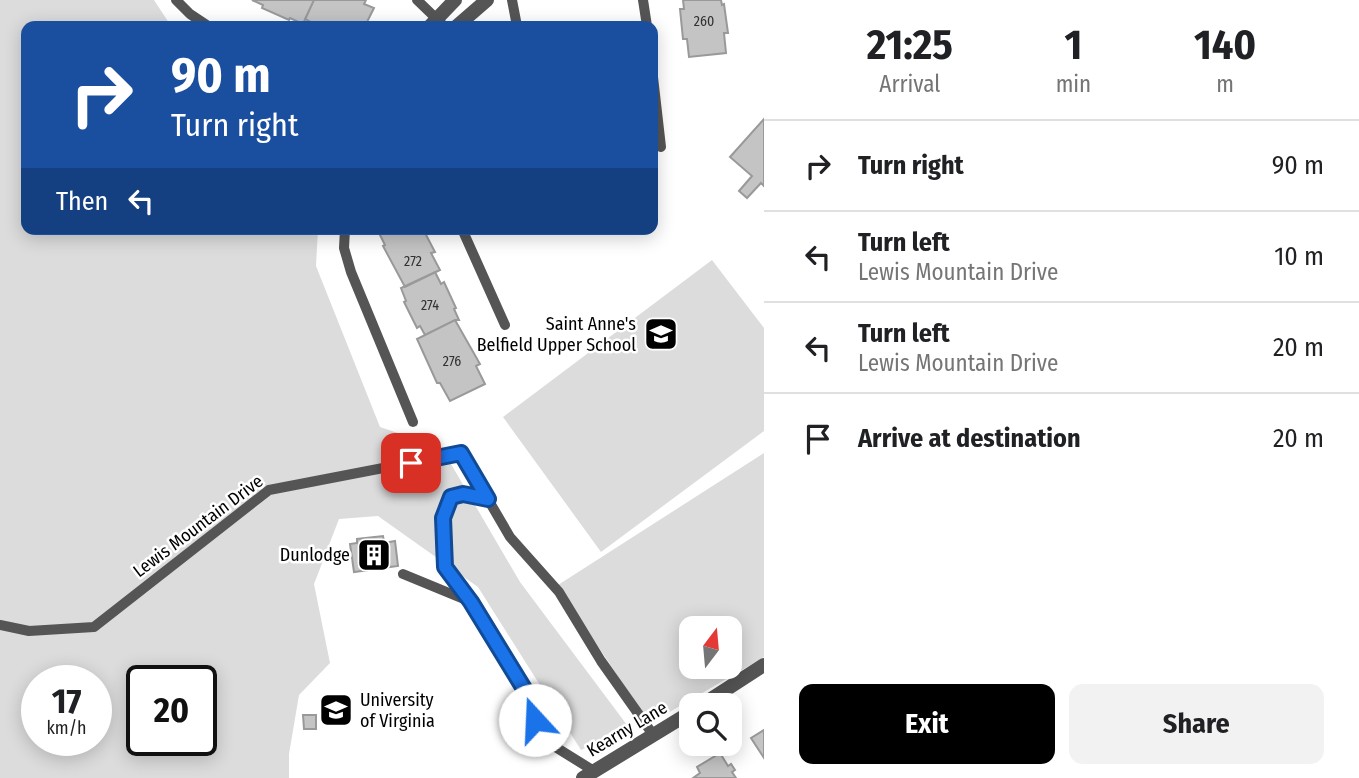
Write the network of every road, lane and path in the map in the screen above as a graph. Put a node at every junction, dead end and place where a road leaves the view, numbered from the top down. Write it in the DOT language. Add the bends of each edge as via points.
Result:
graph roads {
  1 [pos="176,0"];
  2 [pos="417,0"];
  3 [pos="455,0"];
  4 [pos="487,0"];
  5 [pos="512,0"];
  6 [pos="643,0"];
  7 [pos="202,21"];
  8 [pos="435,21"];
  9 [pos="439,21"];
  10 [pos="463,21"];
  11 [pos="516,21"];
  12 [pos="646,21"];
  13 [pos="658,121"];
  14 [pos="661,147"];
  15 [pos="345,235"];
  16 [pos="465,235"];
  17 [pos="505,325"];
  18 [pos="413,422"];
  19 [pos="488,499"];
  20 [pos="403,574"];
  21 [pos="471,602"];
  22 [pos="0,625"];
  23 [pos="764,665"];
  24 [pos="721,693"];
  25 [pos="679,720"];
  26 [pos="654,736"];
  27 [pos="588,774"];
  1 -- 7 [label="lane"];
  2 -- 8 [label="lane"];
  3 -- 9 [label="street"];
  4 -- 10 [label="street"];
  5 -- 11 [label="lane"];
  6 -- 12 [label="lane"];
  13 -- 14 [label="lane"];
  15 -- 18 [label="lane" via="351,272"];
  16 -- 17 [label="lane"];
  19 -- 21 [label="lane" via="463,494 451,497 443,518 445,567"];
  19 -- 22 [label="lane, Lewis Mountain Drive" via="461,453 269,490 94,627 29,631"];
  19 -- 26 [label="lane, Lewis Mountain Drive" via="510,537 559,592"];
  20 -- 21 [label="lane"];
  21 -- 27 [label="lane" via="534,705 536,735 590,770"];
  23 -- 24 [label="street"];
  25 -- 26 [label="street, Kearny Lane"];
  26 -- 27 [label="street, Kearny Lane"];
}
